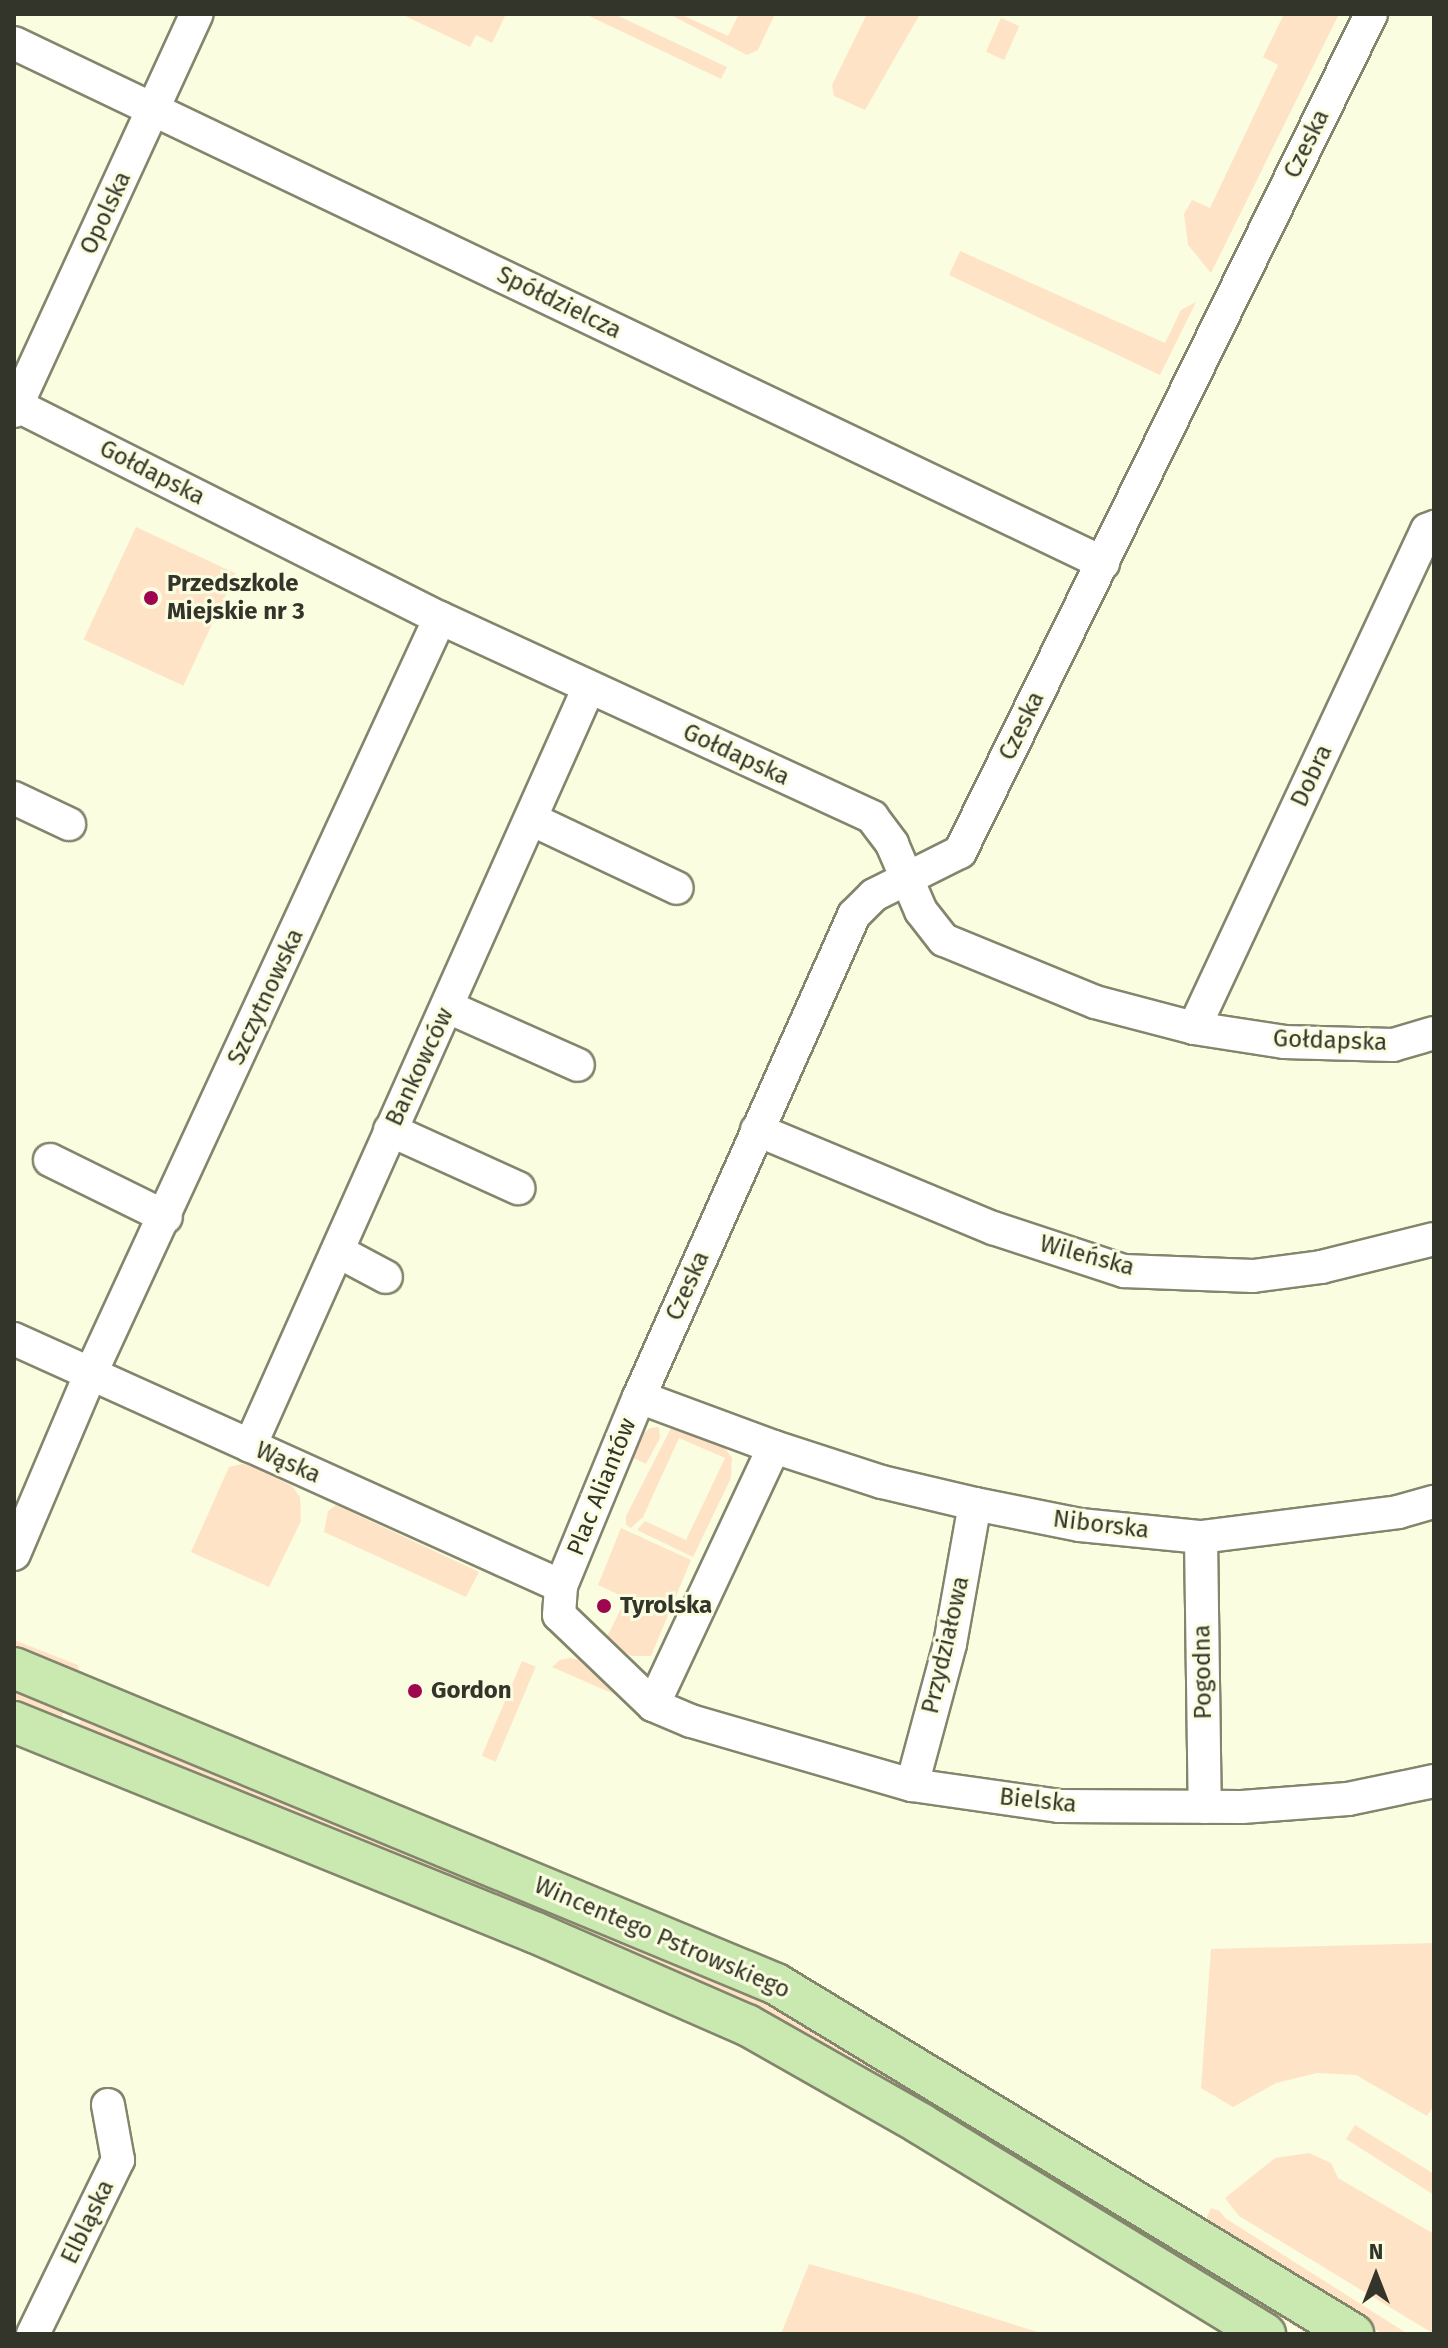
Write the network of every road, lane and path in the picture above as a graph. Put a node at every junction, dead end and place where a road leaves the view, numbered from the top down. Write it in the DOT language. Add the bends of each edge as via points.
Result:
graph roads {
  1 [pos="197,14"];
  2 [pos="1371,14"];
  3 [pos="14,43"];
  4 [pos="153,108"];
  5 [pos="15,407"];
  6 [pos="1434,527"];
  7 [pos="1103,563"];
  8 [pos="440,618"];
  9 [pos="589,687"];
  10 [pos="14,798"];
  11 [pos="531,819"];
  12 [pos="69,824"];
  13 [pos="907,877"];
  14 [pos="677,888"];
  15 [pos="448,1007"];
  16 [pos="1194,1028"];
  17 [pos="1433,1036"];
  18 [pos="578,1065"];
  19 [pos="390,1130"];
  20 [pos="757,1130"];
  21 [pos="50,1160"];
  22 [pos="518,1188"];
  23 [pos="166,1217"];
  24 [pos="1434,1239"];
  25 [pos="339,1252"];
  26 [pos="386,1277"];
  27 [pos="14,1339"];
  28 [pos="90,1375"];
  29 [pos="639,1397"];
  30 [pos="250,1446"];
  31 [pos="774,1447"];
  32 [pos="975,1504"];
  33 [pos="1431,1512"];
  34 [pos="1201,1537"];
  35 [pos="14,1554"];
  36 [pos="561,1586"];
  37 [pos="14,1668"];
  38 [pos="653,1705"];
  39 [pos="14,1722"];
  40 [pos="1434,1781"];
  41 [pos="912,1785"];
  42 [pos="1205,1807"];
  43 [pos="550,1889"];
  44 [pos="536,1933"];
  45 [pos="108,2105"];
  46 [pos="33,2334"];
  47 [pos="1265,2334"];
  48 [pos="1353,2334"];
  1 -- 4 [label="street, Opolska"];
  2 -- 7 [label="street, Czeska"];
  3 -- 4 [label="street, Spółdzielcza"];
  4 -- 5 [label="street, Opolska"];
  4 -- 7 [label="street, Spółdzielcza"];
  5 -- 8 [label="street, Gołdapska"];
  6 -- 16 [label="street, Dobra" via="1427,530"];
  7 -- 13 [label="street, Czeska" via="960,852"];
  8 -- 9 [label="street, Gołdapska"];
  8 -- 23 [label="street, Szczytnowska"];
  9 -- 11 [label="street, Bankowców"];
  9 -- 13 [label="street, Gołdapska" via="872,817"];
  10 -- 12 [label="street"];
  11 -- 14 [label="street"];
  11 -- 15 [label="street, Bankowców"];
  13 -- 16 [label="street, Gołdapska" via="921,911 944,940 1095,1002"];
  13 -- 20 [label="street, Czeska" via="874,895 854,915"];
  15 -- 18 [label="street"];
  15 -- 19 [label="street, Bankowców"];
  16 -- 17 [label="street, Gołdapska" via="1284,1042 1393,1045"];
  19 -- 22 [label="street"];
  19 -- 25 [label="street, Bankowców"];
  20 -- 24 [label="street, Wileńska" via="993,1228 1124,1271 1253,1276 1321,1267"];
  20 -- 29 [label="street, Czeska"];
  21 -- 23 [label="street"];
  23 -- 28 [label="street, Szczytnowska"];
  25 -- 26 [label="street"];
  25 -- 30 [label="street, Bankowców"];
  27 -- 28 [label="street, Wąska"];
  28 -- 30 [label="street, Wąska"];
  28 -- 35 [label="street, Szczytnowska"];
  29 -- 31 [label="street, Plac Aliantów"];
  29 -- 36 [label="street, Plac Aliantów"];
  30 -- 36 [label="street, Wąska"];
  31 -- 32 [label="street, Niborska" via="882,1482"];
  31 -- 38 [label="street"];
  32 -- 34 [label="street, Niborska" via="1080,1525"];
  32 -- 41 [label="street, Przydziałowa" via="950,1644"];
  33 -- 34 [label="street, Niborska"];
  34 -- 42 [label="street, Pogodna"];
  36 -- 38 [label="street, Plac Aliantów" via="559,1615"];
  37 -- 43 [label="main road, Wincentego Pstrowskiego"];
  38 -- 41 [label="street, Bielska" via="691,1721"];
  39 -- 44 [label="main road, Wincentego Pstrowskiego"];
  40 -- 42 [label="street, Bielska" via="1348,1799"];
  41 -- 42 [label="street, Bielska" via="1059,1806"];
  43 -- 44 [label="main road" via="560,1901 559,1914 551,1927"];
  43 -- 48 [label="main road, Wincentego Pstrowskiego" via="776,1984"];
  44 -- 47 [label="main road, Wincentego Pstrowskiego" via="747,2025 921,2124"];
  45 -- 46 [label="street, Elbląska" via="118,2160"];
}
